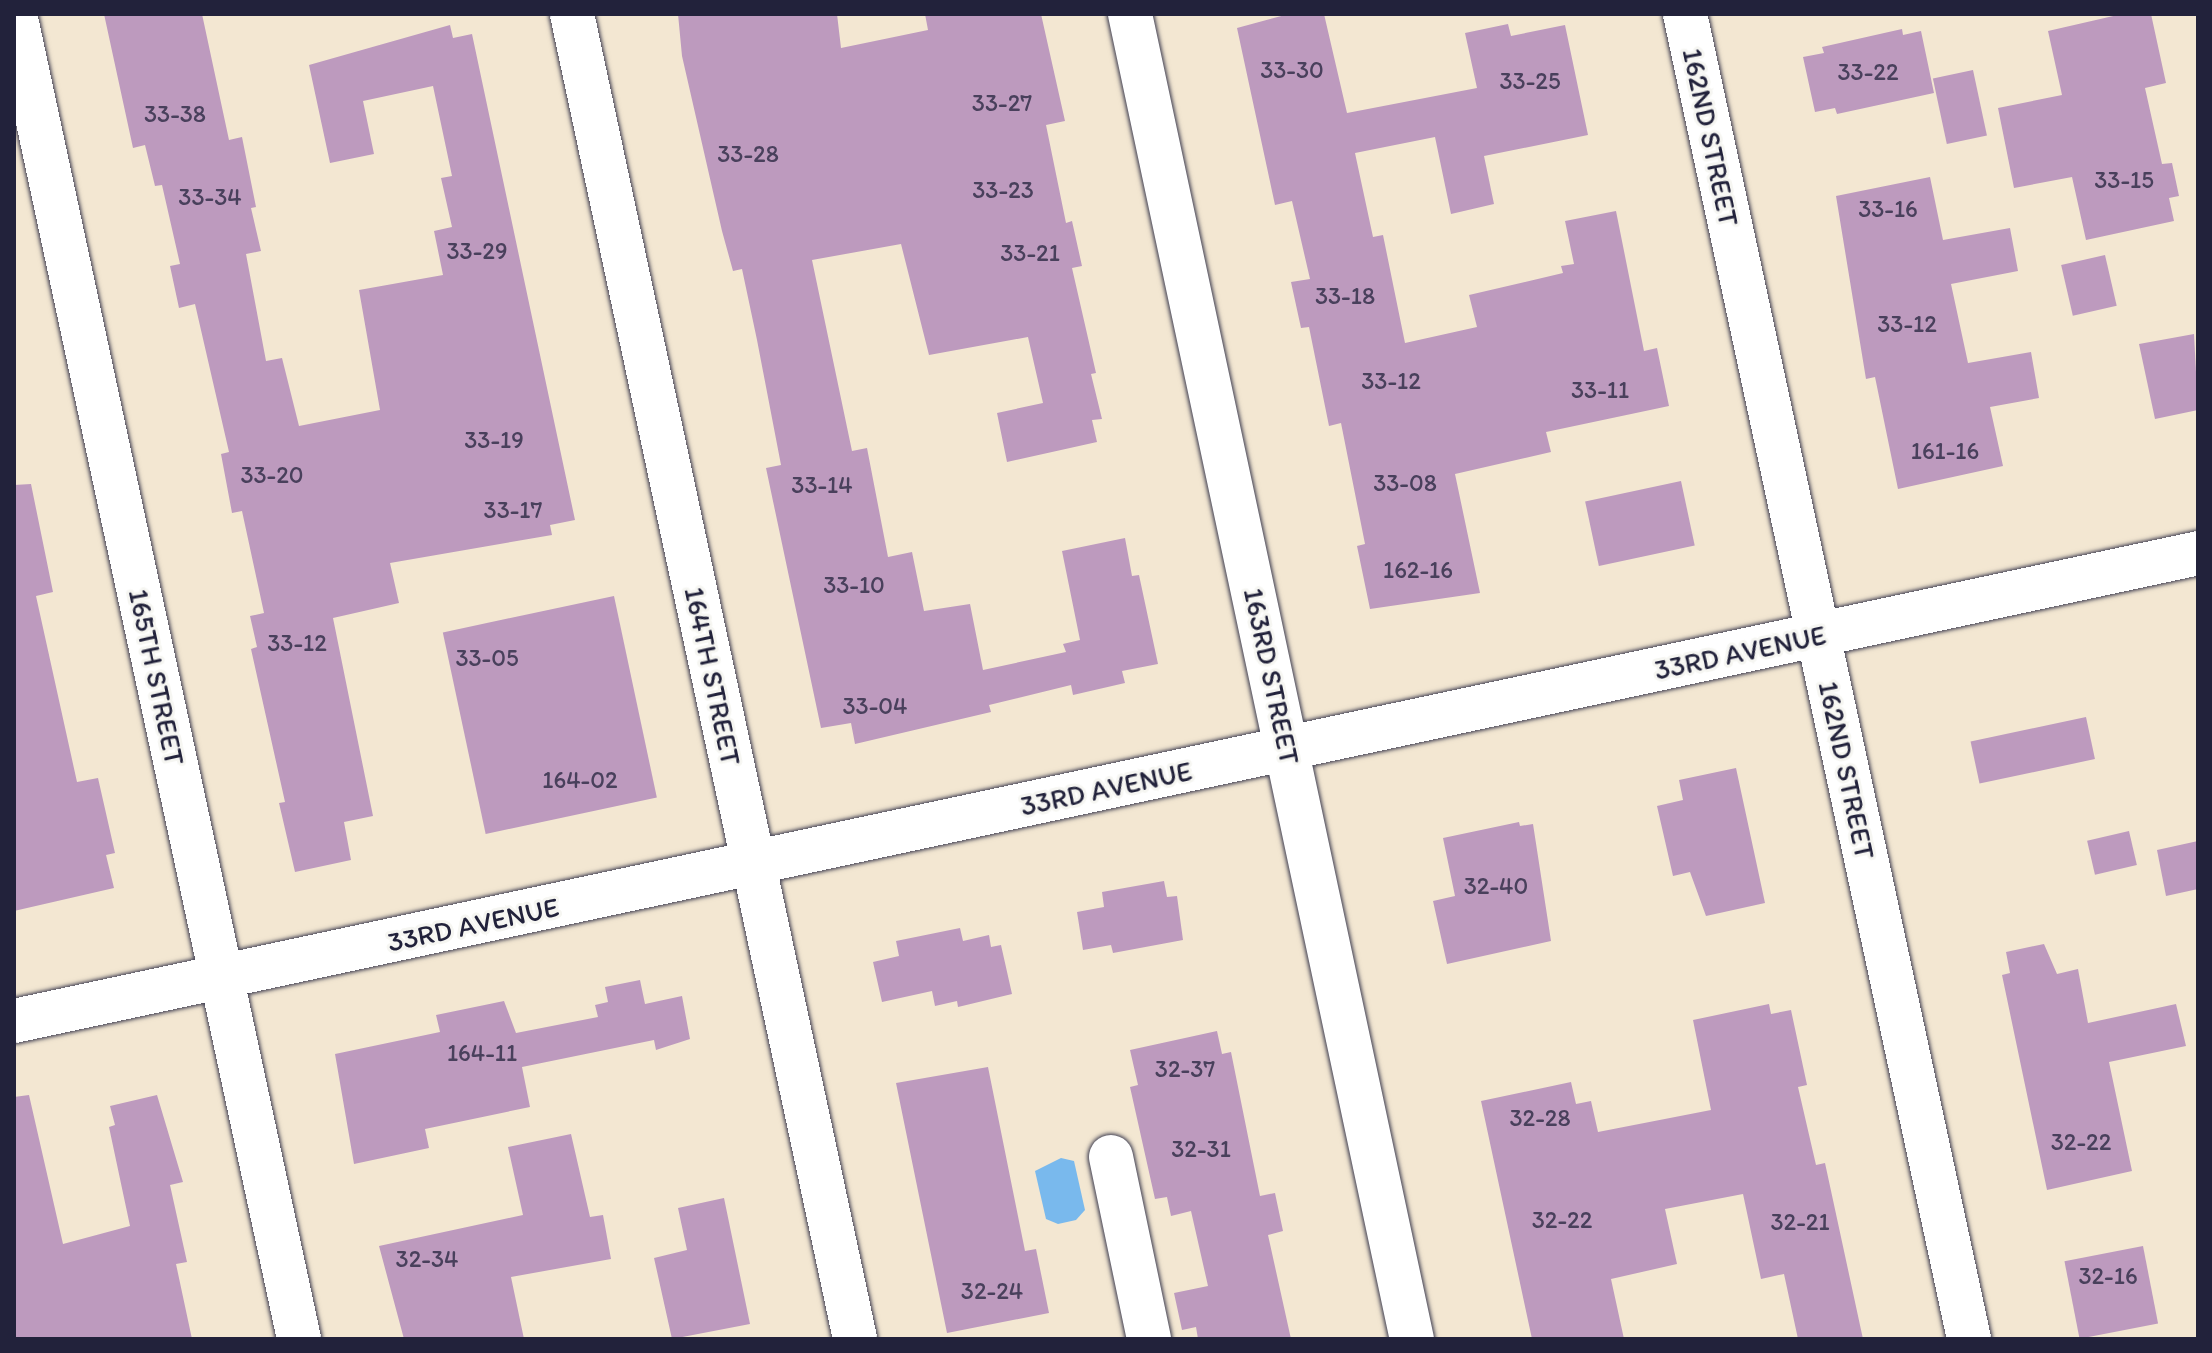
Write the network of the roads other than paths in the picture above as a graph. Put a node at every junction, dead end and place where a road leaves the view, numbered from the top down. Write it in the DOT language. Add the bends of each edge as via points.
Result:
graph roads {
  1 [pos="15,14"];
  2 [pos="572,14"];
  3 [pos="1130,14"];
  4 [pos="1685,14"];
  5 [pos="2198,553"];
  6 [pos="1818,635"];
  7 [pos="1288,749"];
  8 [pos="753,863"];
  9 [pos="221,978"];
  10 [pos="14,1021"];
  11 [pos="1111,1157"];
  12 [pos="299,1339"];
  13 [pos="855,1339"];
  14 [pos="1149,1339"];
  15 [pos="1412,1339"];
  16 [pos="1969,1339"];
  1 -- 9 [label="street, 165TH STREET"];
  2 -- 8 [label="street, 164TH STREET"];
  3 -- 7 [label="street, 163RD STREET"];
  4 -- 6 [label="street, 162ND STREET"];
  5 -- 6 [label="street, 33RD AVENUE"];
  6 -- 7 [label="street, 33RD AVENUE"];
  6 -- 16 [label="street, 162ND STREET"];
  7 -- 8 [label="street, 33RD AVENUE"];
  7 -- 15 [label="street, 163RD STREET"];
  8 -- 9 [label="street, 33RD AVENUE"];
  8 -- 13 [label="street, 164TH STREET"];
  9 -- 10 [label="street, 33RD AVENUE"];
  9 -- 12 [label="street, 165TH STREET"];
  11 -- 14 [label="street"];
}
